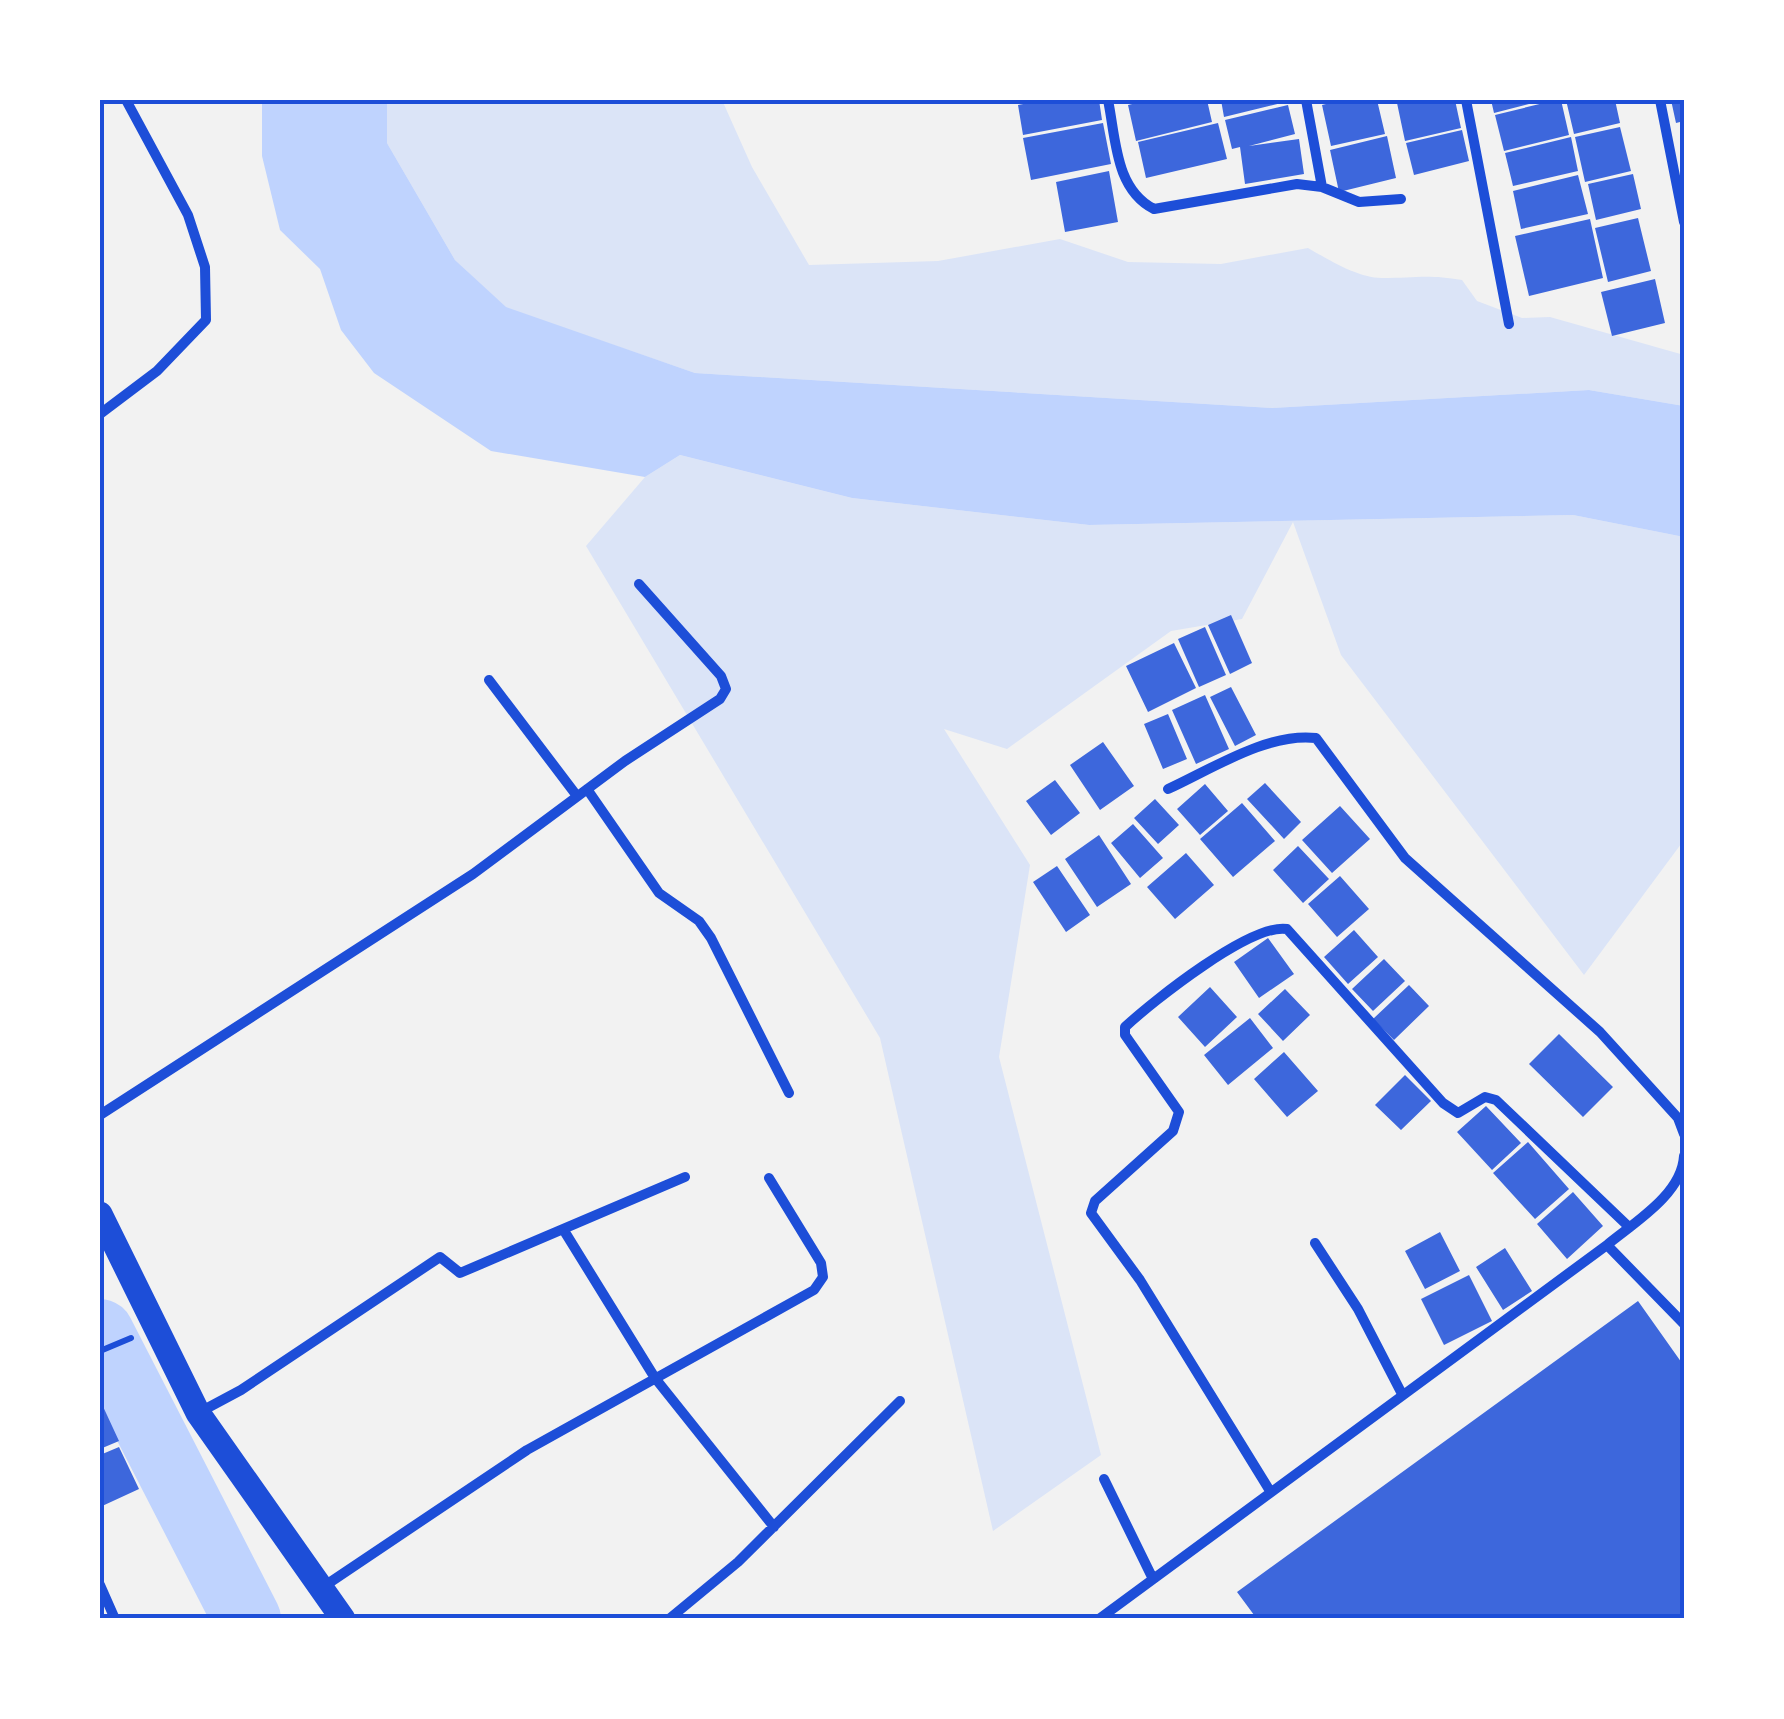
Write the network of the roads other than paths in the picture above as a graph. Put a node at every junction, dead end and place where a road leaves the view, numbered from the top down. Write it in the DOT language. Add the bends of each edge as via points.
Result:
graph roads {
  1 [pos="126,100"];
  2 [pos="1108,100"];
  3 [pos="1306,100"];
  4 [pos="1466,100"];
  5 [pos="1660,100"];
  6 [pos="1322,187"];
  7 [pos="1401,199"];
  8 [pos="1684,222"];
  9 [pos="1510,324"];
  10 [pos="100,414"];
  11 [pos="639,584"];
  12 [pos="488,680"];
  13 [pos="1168,790"];
  14 [pos="582,793"];
  15 [pos="789,1093"];
  16 [pos="100,1115"];
  17 [pos="1684,1134"];
  18 [pos="1684,1156"];
  19 [pos="685,1177"];
  20 [pos="769,1178"];
  21 [pos="100,1214"];
  22 [pos="1629,1227"];
  23 [pos="563,1229"];
  24 [pos="1315,1243"];
  25 [pos="1607,1244"];
  26 [pos="1684,1324"];
  27 [pos="655,1378"];
  28 [pos="1402,1394"];
  29 [pos="900,1401"];
  30 [pos="198,1413"];
  31 [pos="1104,1479"];
  32 [pos="1270,1492"];
  33 [pos="774,1527"];
  34 [pos="1153,1579"];
  35 [pos="100,1585"];
  36 [pos="322,1588"];
  37 [pos="115,1619"];
  38 [pos="343,1619"];
  39 [pos="669,1619"];
  40 [pos="1099,1619"];
  1 -- 10 [label="street" via="188,216 205,267 206,320 158,371"];
  2 -- 6 [label="street" via="1122,172 1130,190 1154,209 1296,184"];
  3 -- 6 [label="street"];
  4 -- 9 [label="street"];
  5 -- 8 [label="street"];
  6 -- 7 [label="street" via="1358,202"];
  11 -- 14 [label="street" via="726,689 720,700"];
  12 -- 14 [label="street"];
  13 -- 17 [label="street" via="1272,744 1316,738 1404,858 1600,1032 1678,1118"];
  14 -- 15 [label="street" via="660,893 711,938"];
  14 -- 16 [label="street" via="473,874"];
  18 -- 22 [label="street" via="1683,1173"];
  19 -- 23 [label="street"];
  20 -- 27 [label="street" via="823,1277 814,1290"];
  21 -- 30 [label="main road"];
  22 -- 25 [label="street"];
  22 -- 32 [label="street" via="1496,1100 1485,1097 1458,1113 1444,1103 1287,929 1274,927 1211,962 1126,1027 1178,1121 1095,1201 1092,1213"];
  23 -- 27 [label="street"];
  23 -- 30 [label="street" via="460,1273 440,1257"];
  24 -- 28 [label="street"];
  25 -- 26 [label="street"];
  25 -- 28 [label="street"];
  27 -- 33 [label="street"];
  27 -- 36 [label="street" via="527,1450"];
  28 -- 32 [label="street"];
  29 -- 33 [label="street"];
  30 -- 36 [label="main road"];
  31 -- 34 [label="street"];
  32 -- 34 [label="street"];
  33 -- 39 [label="street"];
  34 -- 40 [label="street"];
  35 -- 37 [label="street"];
  36 -- 38 [label="main road"];
}
